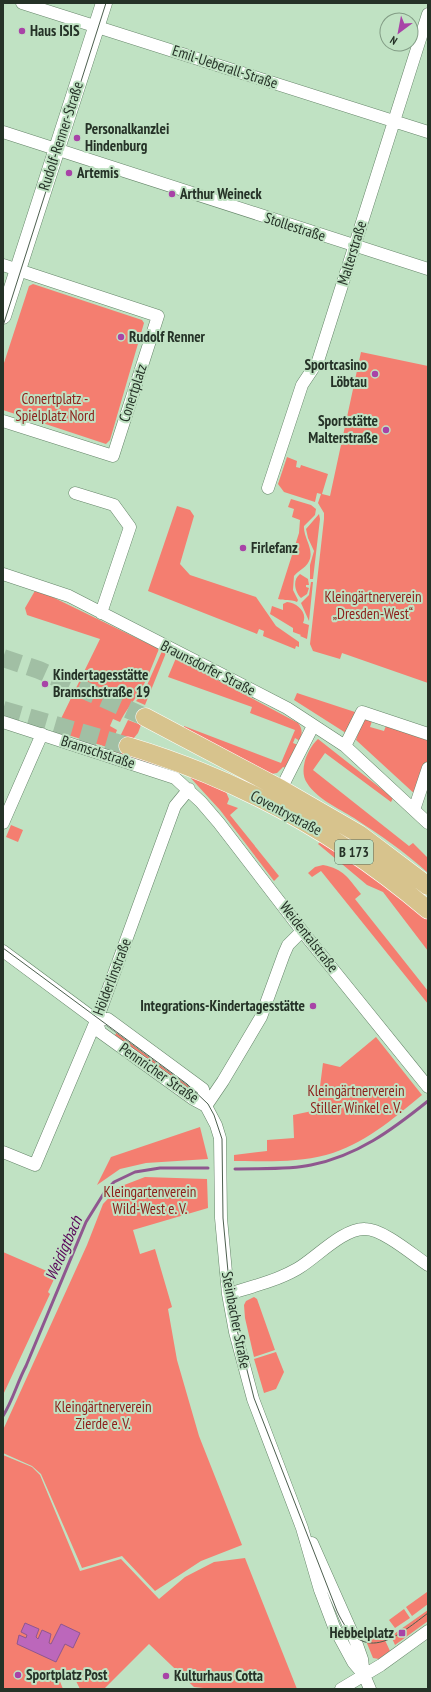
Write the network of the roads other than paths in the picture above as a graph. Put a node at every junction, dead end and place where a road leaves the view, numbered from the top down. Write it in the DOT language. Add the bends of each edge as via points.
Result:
graph roads {
  1 [pos="22,3"];
  2 [pos="104,3"];
  3 [pos="428,14"];
  4 [pos="96,27"];
  5 [pos="393,121"];
  6 [pos="3,132"];
  7 [pos="428,132"];
  8 [pos="56,150"];
  9 [pos="354,245"];
  10 [pos="10,267"];
  11 [pos="428,269"];
  12 [pos="3,316"];
  13 [pos="3,421"];
  14 [pos="268,488"];
  15 [pos="75,493"];
  16 [pos="3,574"];
  17 [pos="101,613"];
  18 [pos="145,717"];
  19 [pos="3,722"];
  20 [pos="313,726"];
  21 [pos="42,734"];
  22 [pos="428,734"];
  23 [pos="128,746"];
  24 [pos="345,746"];
  25 [pos="428,768"];
  26 [pos="189,789"];
  27 [pos="277,797"];
  28 [pos="414,810"];
  29 [pos="428,823"];
  30 [pos="3,824"];
  31 [pos="428,886"];
  32 [pos="428,910"];
  33 [pos="302,931"];
  34 [pos="3,951"];
  35 [pos="96,1020"];
  36 [pos="428,1087"];
  37 [pos="206,1106"];
  38 [pos="3,1152"];
  39 [pos="428,1265"];
  40 [pos="228,1294"];
  41 [pos="428,1631"];
  42 [pos="364,1675"];
  43 [pos="341,1689"];
  44 [pos="370,1689"];
  1 -- 4 [label="street, Emil-Ueberall-Straße"];
  2 -- 4 [label="street, Rudolf-Renner-Straße"];
  3 -- 5 [label="street, Malterstraße"];
  4 -- 5 [label="street, Emil-Ueberall-Straße"];
  4 -- 8 [label="street, Rudolf-Renner-Straße"];
  5 -- 7 [label="street, Emil-Ueberall-Straße"];
  5 -- 9 [label="street, Malterstraße"];
  6 -- 8 [label="street, Stollestraße"];
  8 -- 9 [label="street, Stollestraße"];
  8 -- 10 [label="street, Rudolf-Renner-Straße"];
  9 -- 11 [label="street, Stollestraße"];
  9 -- 14 [label="street, Malterstraße" via="318,361 302,385"];
  10 -- 12 [label="street"];
  10 -- 13 [label="street, Conertplatz" via="158,316 113,456"];
  15 -- 17 [label="street" via="114,505 130,527"];
  16 -- 17 [label="street, Braunsdorfer Straße" via="69,596"];
  17 -- 20 [label="street, Braunsdorfer Straße" via="286,708"];
  18 -- 27 [label="main road, Coventrystraße / B 173"];
  19 -- 21 [label="street, Bramschstraße"];
  20 -- 24 [label="street, Braunsdorfer Straße"];
  20 -- 27 [label="street"];
  21 -- 26 [label="street, Bramschstraße" via="168,774"];
  21 -- 30 [label="street"];
  22 -- 24 [label="street" via="362,712"];
  23 -- 27 [label="main road, Coventrystraße / B 173"];
  24 -- 28 [label="street, Braunsdorfer Straße"];
  25 -- 28 [label="street"];
  26 -- 33 [label="street, Weidentalstraße" via="219,823"];
  26 -- 35 [label="street, Hölderlinstraße" via="175,806"];
  27 -- 31 [label="main road, Coventrystraße / B 173" via="359,834"];
  27 -- 32 [label="main road, Coventrystraße / B 173" via="404,889"];
  28 -- 29 [label="street, Braunsdorfer Straße"];
  33 -- 36 [label="street, Weidentalstraße"];
  33 -- 37 [label="street" via="288,945 261,1017"];
  34 -- 35 [label="street, Pennricher Straße"];
  35 -- 37 [label="street, Pennricher Straße" via="100,1032 193,1100"];
  35 -- 38 [label="street, Hölderlinstraße" via="35,1166"];
  37 -- 40 [label="street, Steinbacher Straße" via="218,1130 221,1149 221,1218"];
  39 -- 40 [label="street" via="384,1236 364,1229 345,1235 297,1269 254,1287"];
  40 -- 42 [label="street, Steinbacher Straße" via="253,1399 302,1528 318,1555 356,1642"];
  41 -- 42 [label="street"];
  42 -- 43 [label="street"];
  42 -- 44 [label="street, Steinbacher Straße"];
}
